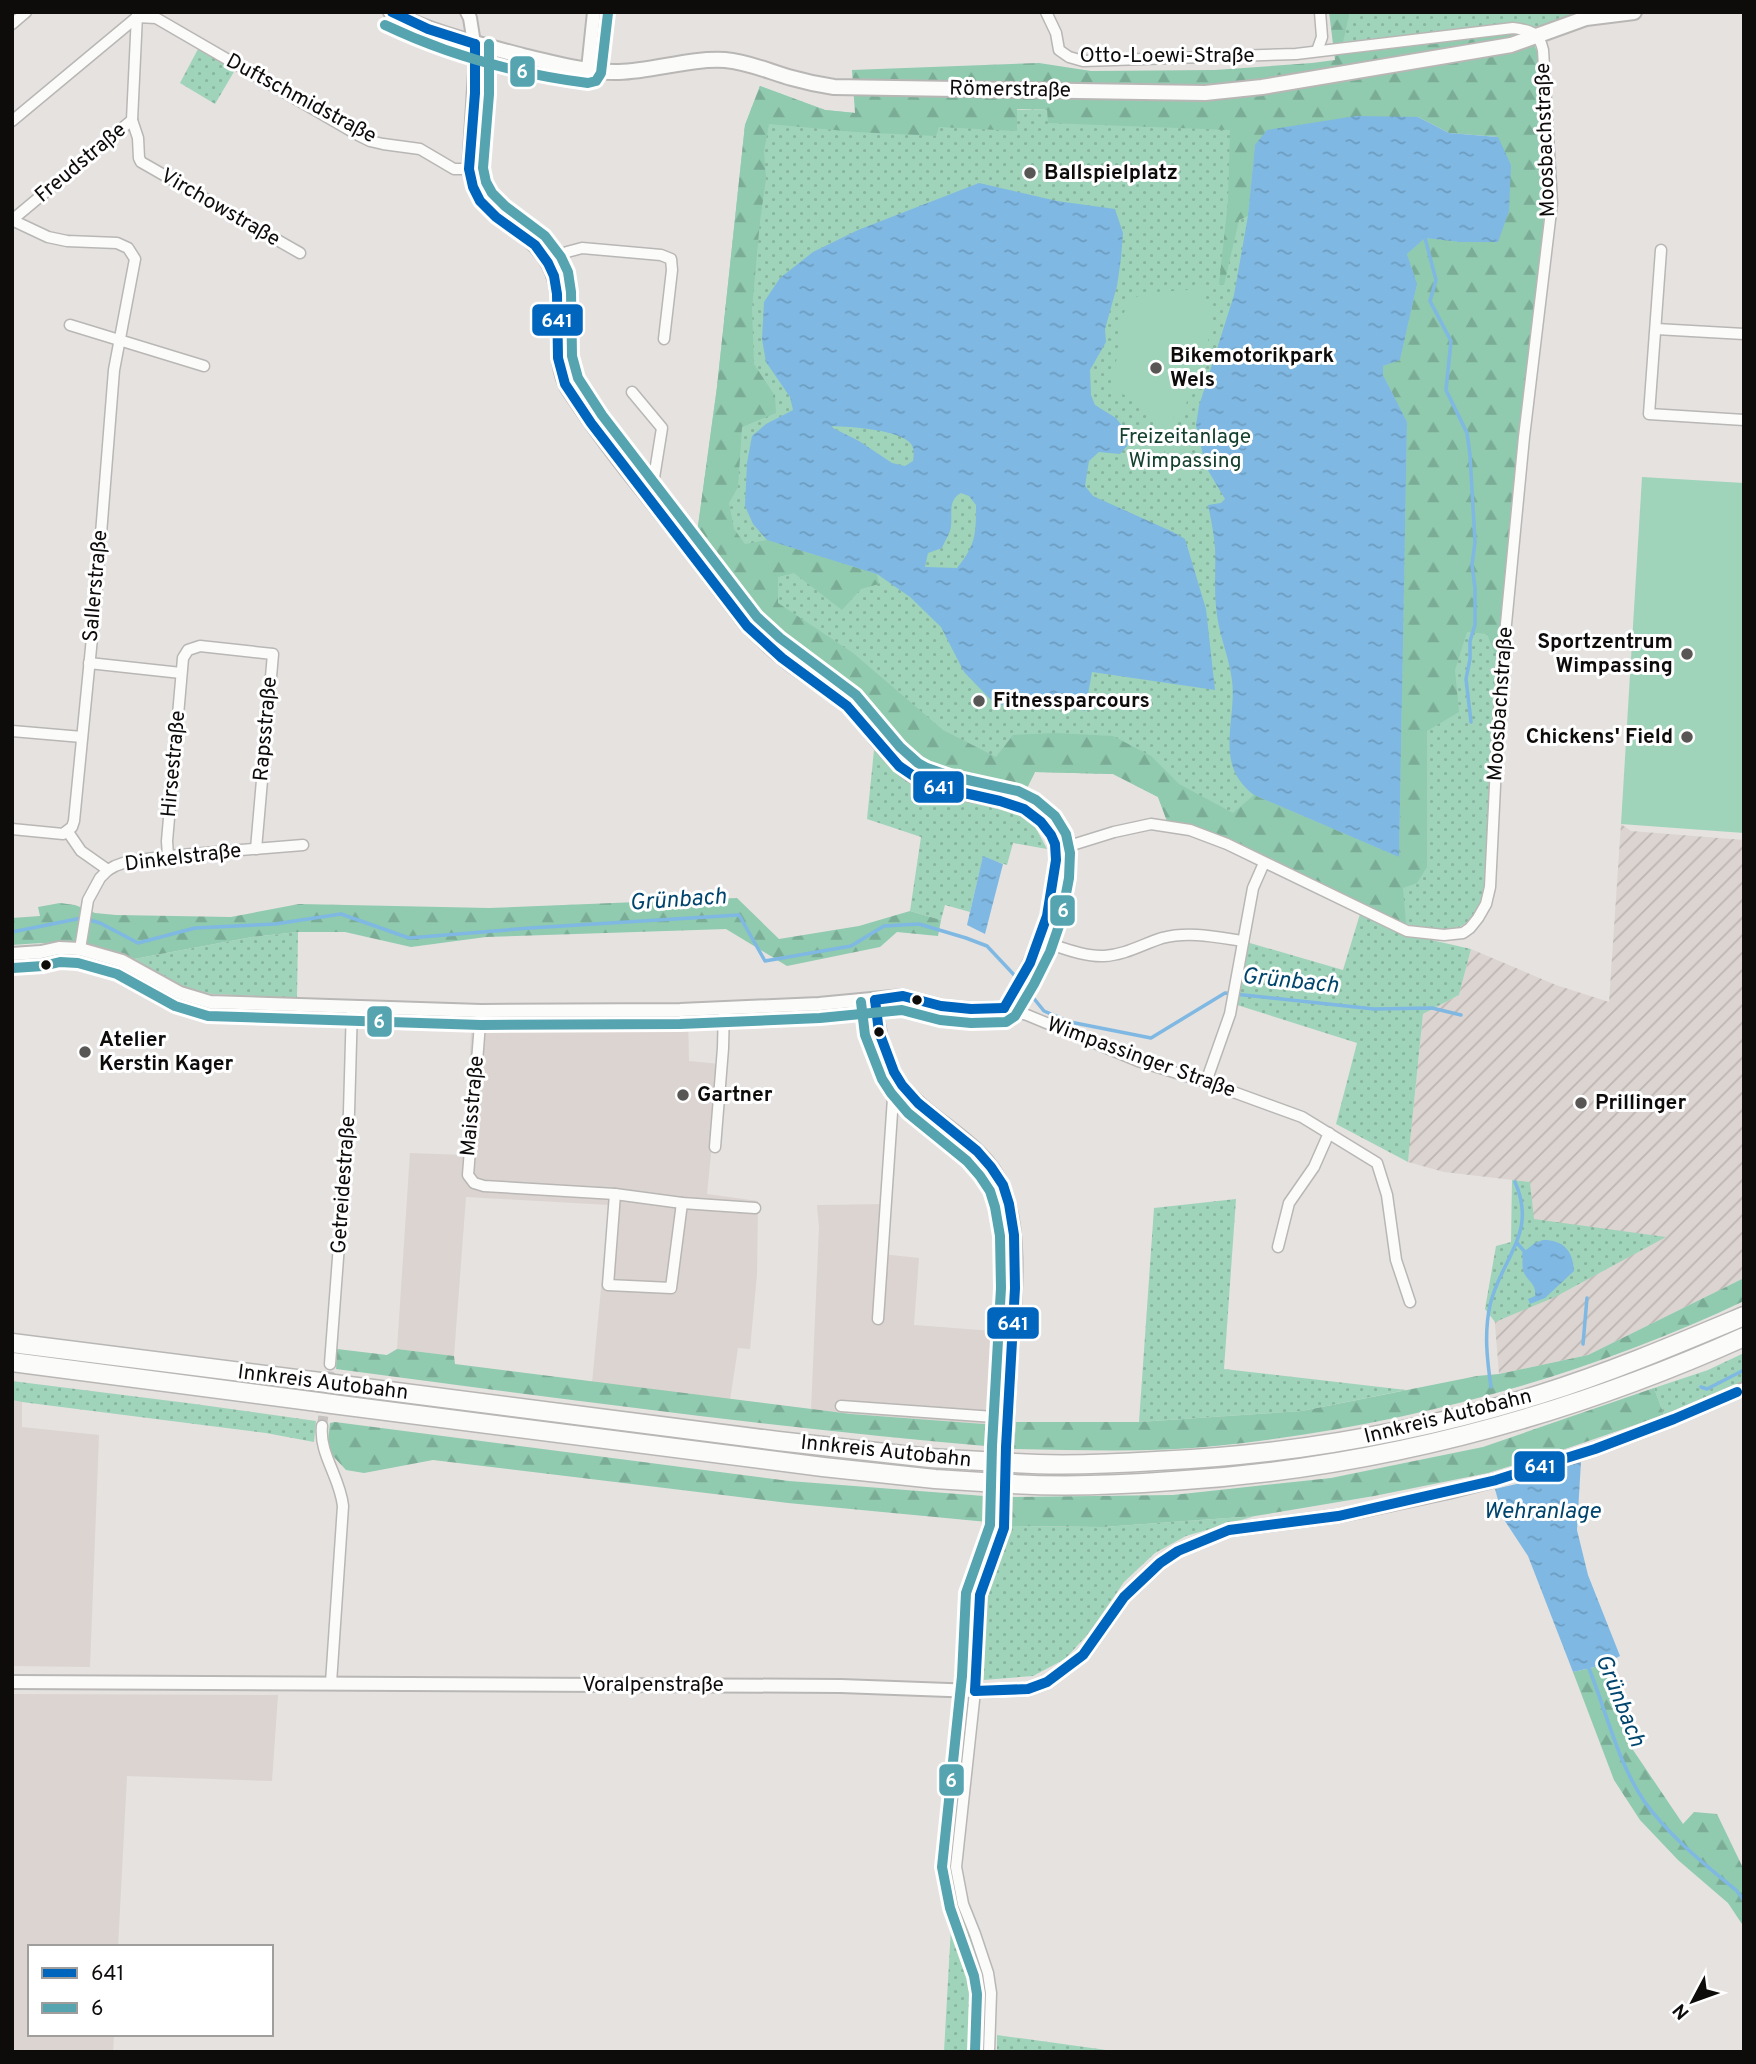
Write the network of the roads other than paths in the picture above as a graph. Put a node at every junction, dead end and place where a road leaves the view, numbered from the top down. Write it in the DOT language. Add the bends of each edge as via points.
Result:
graph roads {
  1 [pos="26,12"];
  2 [pos="391,12"];
  3 [pos="467,12"];
  4 [pos="594,12"];
  5 [pos="1046,12"];
  6 [pos="1320,12"];
  7 [pos="1634,12"];
  8 [pos="137,15"];
  9 [pos="12,24"];
  10 [pos="1538,36"];
  11 [pos="475,44"];
  12 [pos="1317,51"];
  13 [pos="588,69"];
  14 [pos="132,120"];
  15 [pos="12,121"];
  16 [pos="468,169"];
  17 [pos="13,221"];
  18 [pos="1661,250"];
  19 [pos="300,253"];
  20 [pos="548,263"];
  21 [pos="70,325"];
  22 [pos="1656,330"];
  23 [pos="1744,334"];
  24 [pos="664,339"];
  25 [pos="120,340"];
  26 [pos="204,366"];
  27 [pos="632,392"];
  28 [pos="1744,420"];
  29 [pos="643,491"];
  30 [pos="188,650"];
  31 [pos="89,663"];
  32 [pos="181,673"];
  33 [pos="12,731"];
  34 [pos="82,737"];
  35 [pos="12,829"];
  36 [pos="68,832"];
  37 [pos="303,845"];
  38 [pos="256,849"];
  39 [pos="1056,850"];
  40 [pos="168,856"];
  41 [pos="1264,863"];
  42 [pos="108,870"];
  43 [pos="1041,941"];
  44 [pos="1243,941"];
  45 [pos="80,949"];
  46 [pos="12,954"];
  47 [pos="875,1000"];
  48 [pos="352,1006"];
  49 [pos="724,1008"];
  50 [pos="1004,1009"];
  51 [pos="481,1011"];
  52 [pos="1206,1082"];
  53 [pos="902,1085"];
  54 [pos="1329,1133"];
  55 [pos="715,1147"];
  56 [pos="615,1194"];
  57 [pos="681,1203"];
  58 [pos="755,1208"];
  59 [pos="1278,1247"];
  60 [pos="1410,1302"];
  61 [pos="1744,1316"];
  62 [pos="878,1319"];
  63 [pos="1744,1338"];
  64 [pos="12,1343"];
  65 [pos="12,1362"];
  66 [pos="330,1364"];
  67 [pos="1740,1391"];
  68 [pos="1744,1404"];
  69 [pos="841,1406"];
  70 [pos="1008,1418"];
  71 [pos="322,1426"];
  72 [pos="1006,1457"];
  73 [pos="1005,1489"];
  74 [pos="12,1682"];
  75 [pos="331,1683"];
  76 [pos="975,1691"];
  77 [pos="989,2052"];
  1 -- 9 [label="street"];
  2 -- 11 [label="main road, Römerstraße"];
  3 -- 11 [label="street"];
  4 -- 13 [label="street"];
  5 -- 12 [label="street, Otto-Loewi-Straße" via="1059,50 1083,61"];
  6 -- 12 [label="street" via="1322,37"];
  7 -- 10 [label="main road, Römerstraße" via="1586,18"];
  8 -- 14 [label="street, Freudstraße"];
  8 -- 15 [label="street"];
  8 -- 16 [label="street, Duftschmidstraße" via="156,18 370,141 419,149 454,169"];
  10 -- 12 [label="street, Otto-Loewi-Straße" via="1513,28"];
  10 -- 13 [label="main road, Römerstraße" via="1511,45 1262,88 1205,93 834,87 723,60 617,72"];
  10 -- 41 [label="street, Moosbachstraße" via="1544,50 1552,203 1511,570 1486,904 1463,933 1408,931"];
  11 -- 13 [label="main road, Römerstraße"];
  11 -- 16 [label="street"];
  14 -- 17 [label="street, Freudstraße"];
  14 -- 19 [label="street, Virchowstraße" via="141,162"];
  16 -- 20 [label="street" via="472,187 495,218 535,246"];
  17 -- 25 [label="street, Sallerstraße" via="48,237 117,243 132,253 135,259"];
  18 -- 22 [label="street"];
  20 -- 24 [label="street" via="582,247 671,259"];
  20 -- 29 [label="street" via="557,293 558,358 565,384"];
  21 -- 25 [label="street"];
  22 -- 23 [label="street"];
  22 -- 28 [label="street" via="1649,414"];
  25 -- 26 [label="street"];
  25 -- 31 [label="street, Sallerstraße"];
  27 -- 29 [label="street" via="662,428 653,484"];
  29 -- 39 [label="street" via="747,626 849,707 902,768 944,790 1022,808 1045,826"];
  30 -- 32 [label="street, Hirsestraße"];
  30 -- 38 [label="street, Rapsstraße" via="200,646 273,654"];
  31 -- 32 [label="street"];
  31 -- 34 [label="street, Sallerstraße"];
  32 -- 40 [label="street, Hirsestraße"];
  33 -- 34 [label="street"];
  34 -- 36 [label="street, Sallerstraße" via="74,821"];
  35 -- 36 [label="street"];
  36 -- 42 [label="street" via="81,851"];
  37 -- 38 [label="street, Dinkelstraße"];
  38 -- 40 [label="street, Dinkelstraße"];
  39 -- 41 [label="street, Moosbachstraße" via="1151,824 1190,830"];
  39 -- 43 [label="street" via="1051,909"];
  40 -- 42 [label="street, Dinkelstraße" via="126,862"];
  41 -- 44 [label="street" via="1253,888"];
  42 -- 45 [label="street, Dinkelstraße" via="93,890"];
  43 -- 44 [label="street" via="1104,956 1179,935"];
  43 -- 50 [label="street"];
  44 -- 52 [label="street" via="1233,1003"];
  45 -- 46 [label="street"];
  45 -- 48 [label="street" via="122,961 180,993 210,1002"];
  47 -- 49 [label="street"];
  47 -- 50 [label="street" via="903,996 941,1006"];
  47 -- 53 [label="street" via="878,1032"];
  48 -- 51 [label="street"];
  48 -- 66 [label="street, Getreidestraße" via="349,1112"];
  49 -- 51 [label="street"];
  49 -- 55 [label="street"];
  50 -- 52 [label="street, Wimpassinger Straße"];
  51 -- 56 [label="street, Maisstraße" via="468,1175 474,1184"];
  52 -- 54 [label="street, Wimpassinger Straße" via="1302,1117"];
  53 -- 62 [label="street" via="893,1098"];
  53 -- 70 [label="street" via="977,1151 1003,1185 1009,1203 1016,1288"];
  54 -- 59 [label="street" via="1314,1167 1289,1203"];
  54 -- 60 [label="street, Wimpassinger Straße" via="1377,1163 1388,1195 1396,1260"];
  56 -- 57 [label="street, Maisstraße"];
  56 -- 57 [label="street" via="608,1284 671,1289"];
  57 -- 58 [label="street, Maisstraße"];
  61 -- 72 [label="highway, Innkreis Autobahn" via="1540,1394 1442,1422 1340,1442 1229,1458 1116,1464"];
  63 -- 73 [label="highway, Innkreis Autobahn" via="1547,1413 1448,1441 1231,1478"];
  64 -- 72 [label="highway, Innkreis Autobahn" via="778,1441 930,1458"];
  65 -- 73 [label="highway, Innkreis Autobahn"];
  67 -- 68 [label="street"];
  67 -- 76 [label="street, Voralpenstraße" via="1595,1449 1484,1483 1338,1516 1229,1530 1160,1563 1124,1597 1083,1655 1047,1682 1028,1689"];
  69 -- 70 [label="street"];
  70 -- 72 [label="street"];
  71 -- 75 [label="street" via="322,1445 343,1506"];
  73 -- 76 [label="street" via="1004,1528 980,1595"];
  74 -- 75 [label="street, Voralpenstraße"];
  75 -- 76 [label="street, Voralpenstraße"];
  76 -- 77 [label="street" via="956,1867 963,1904 988,1973"];
}
